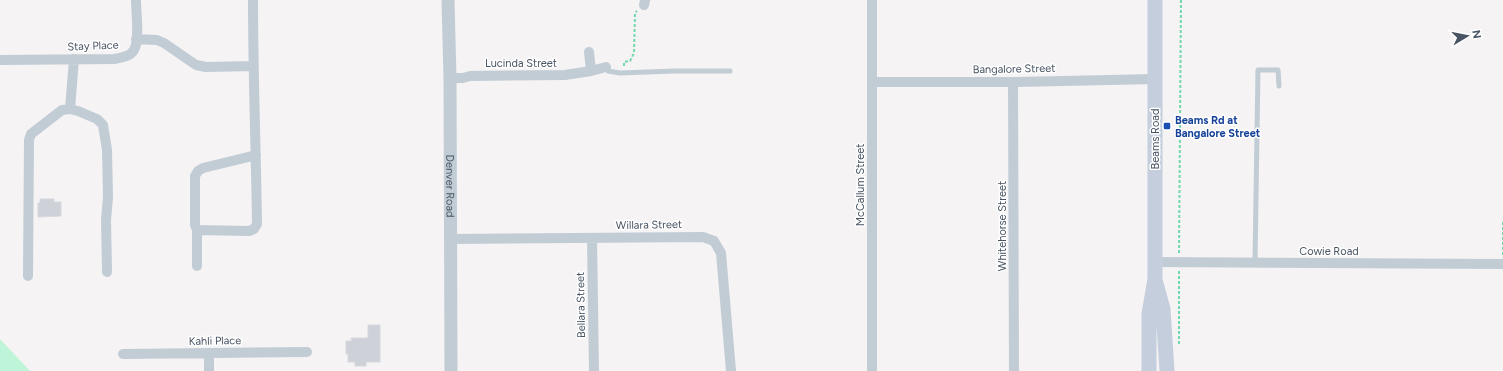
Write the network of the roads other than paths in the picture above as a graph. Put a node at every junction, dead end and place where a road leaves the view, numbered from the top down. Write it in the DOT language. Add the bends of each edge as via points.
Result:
graph roads {
  1 [pos="136,0"];
  2 [pos="253,0"];
  3 [pos="448,0"];
  4 [pos="872,0"];
  5 [pos="1155,0"];
  6 [pos="136,39"];
  7 [pos="589,52"];
  8 [pos="74,59"];
  9 [pos="0,60"];
  10 [pos="253,66"];
  11 [pos="606,67"];
  12 [pos="591,71"];
  13 [pos="730,71"];
  14 [pos="450,78"];
  15 [pos="1155,79"];
  16 [pos="873,82"];
  17 [pos="1013,82"];
  18 [pos="1279,86"];
  19 [pos="70,109"];
  20 [pos="256,155"];
  21 [pos="197,230"];
  22 [pos="592,238"];
  23 [pos="450,239"];
  24 [pos="1155,262"];
  25 [pos="1255,262"];
  26 [pos="1503,264"];
  27 [pos="197,266"];
  28 [pos="107,272"];
  29 [pos="28,276"];
  30 [pos="1155,279"];
  31 [pos="307,352"];
  32 [pos="209,353"];
  33 [pos="122,354"];
  34 [pos="209,371"];
  35 [pos="450,371"];
  36 [pos="594,371"];
  37 [pos="731,371"];
  38 [pos="872,371"];
  39 [pos="1014,371"];
  40 [pos="1149,371"];
  41 [pos="1167,371"];
  1 -- 6 [label="street, Stay Place"];
  2 -- 10 [label="street"];
  3 -- 14 [label="street, Denver Road"];
  4 -- 16 [label="street, McCallum Street"];
  5 -- 15 [label="main road, Beams Road"];
  6 -- 8 [label="street, Stay Place" via="133,51 126,57"];
  6 -- 10 [label="street" via="164,43 196,65"];
  7 -- 12 [label="street"];
  8 -- 9 [label="street, Stay Place"];
  8 -- 19 [label="street"];
  10 -- 20 [label="street"];
  11 -- 12 [label="street, Lucinda Street"];
  11 -- 13 [label="lane" via="608,71 620,73"];
  12 -- 14 [label="street, Lucinda Street" via="573,75"];
  14 -- 23 [label="street, Denver Road"];
  15 -- 17 [label="street, Bangalore Street"];
  15 -- 24 [label="main road, Beams Road"];
  16 -- 17 [label="street, Bangalore Street"];
  16 -- 38 [label="street, McCallum Street"];
  17 -- 39 [label="street, Whitehorse Street"];
  18 -- 25 [label="lane" via="1278,70 1258,70"];
  19 -- 28 [label="street" via="97,119 103,125 107,150"];
  19 -- 29 [label="street" via="62,110 53,116 31,134 28,140"];
  20 -- 21 [label="street" via="198,171 195,176"];
  20 -- 21 [label="street" via="257,224 254,229"];
  21 -- 27 [label="street"];
  22 -- 23 [label="street, Willara Street"];
  22 -- 36 [label="street, Bellara Street"];
  22 -- 37 [label="street, Willara Street" via="703,237 714,241 721,253"];
  23 -- 35 [label="street, Denver Road"];
  24 -- 25 [label="street, Cowie Road"];
  24 -- 30 [label="main road, Beams Road"];
  25 -- 26 [label="street, Cowie Road"];
  30 -- 40 [label="main road, Beams Road" via="1149,314"];
  30 -- 41 [label="main road, Beams Road" via="1163,309"];
  31 -- 32 [label="street, Kahli Place"];
  32 -- 33 [label="street, Kahli Place"];
  32 -- 34 [label="street"];
}
